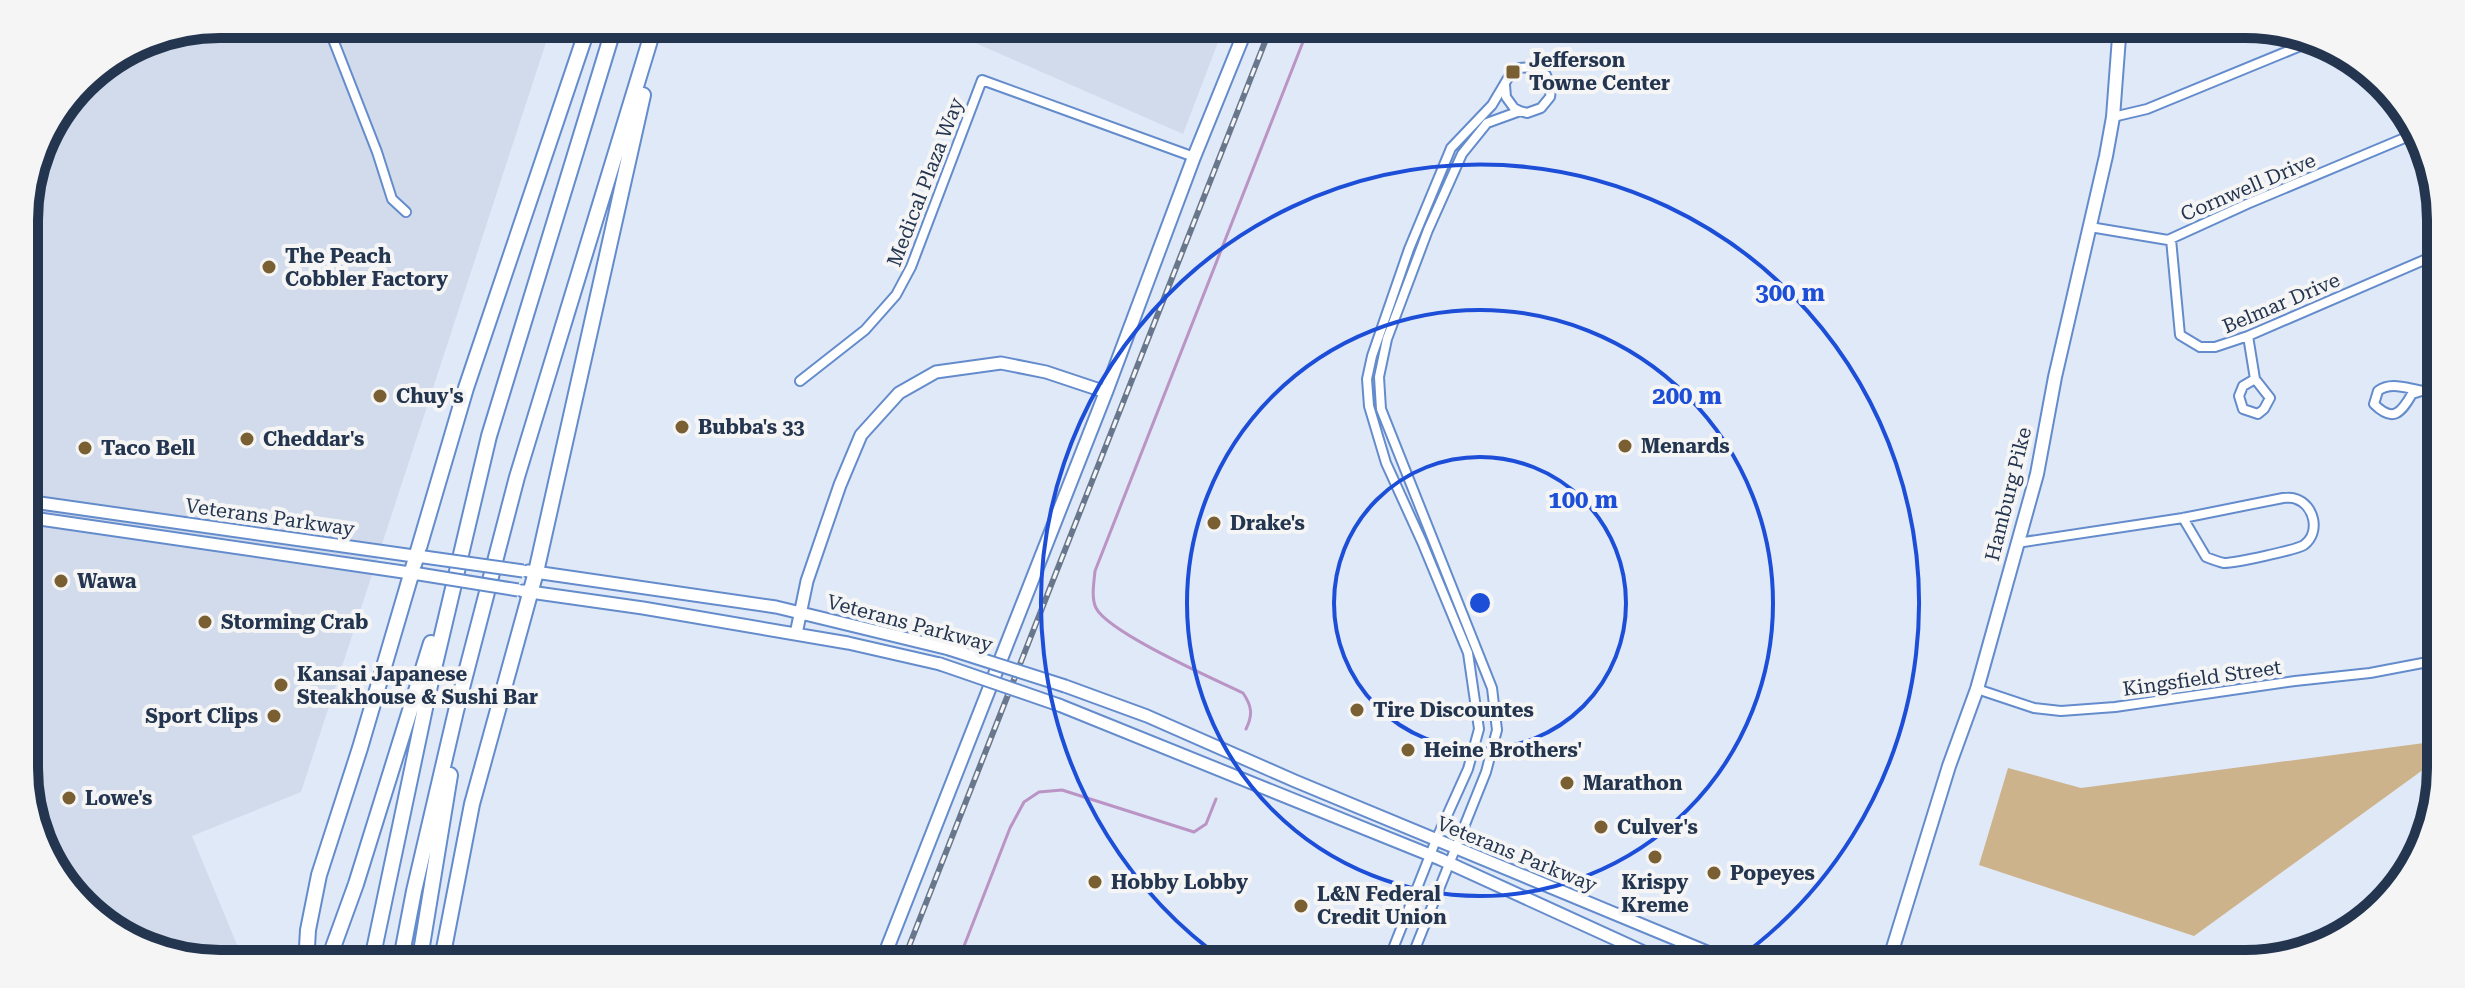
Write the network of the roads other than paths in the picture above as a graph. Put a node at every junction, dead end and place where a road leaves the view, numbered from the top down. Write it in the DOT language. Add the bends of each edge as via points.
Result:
graph roads {
  1 [pos="332,38"];
  2 [pos="584,38"];
  3 [pos="611,38"];
  4 [pos="653,38"];
  5 [pos="654,38"];
  6 [pos="1242,38"];
  7 [pos="2119,38"];
  8 [pos="2298,47"];
  9 [pos="1505,85"];
  10 [pos="1520,111"];
  11 [pos="2113,117"];
  12 [pos="2407,137"];
  13 [pos="1194,157"];
  14 [pos="406,212"];
  15 [pos="2090,227"];
  16 [pos="2171,239"];
  17 [pos="2427,259"];
  18 [pos="2248,336"];
  19 [pos="2255,379"];
  20 [pos="800,381"];
  21 [pos="2427,390"];
  22 [pos="2424,391"];
  23 [pos="1106,392"];
  24 [pos="38,503"];
  25 [pos="2183,518"];
  26 [pos="38,519"];
  27 [pos="464,536"];
  28 [pos="2017,543"];
  29 [pos="420,556"];
  30 [pos="530,572"];
  31 [pos="415,574"];
  32 [pos="524,591"];
  33 [pos="800,613"];
  34 [pos="796,634"];
  35 [pos="469,660"];
  36 [pos="2427,662"];
  37 [pos="1977,689"];
  38 [pos="1436,840"];
  39 [pos="1456,848"];
  40 [pos="1430,855"];
  41 [pos="1448,863"];
  42 [pos="307,950"];
  43 [pos="332,950"];
  44 [pos="374,950"];
  45 [pos="403,950"];
  46 [pos="421,950"];
  47 [pos="444,950"];
  48 [pos="887,950"];
  49 [pos="1393,950"];
  50 [pos="1414,950"];
  51 [pos="1639,950"];
  52 [pos="1702,950"];
  53 [pos="1892,950"];
  1 -- 14 [label="street" via="392,199"];
  2 -- 29 [label="highway" via="466,388"];
  3 -- 27 [label="highway" via="489,436"];
  4 -- 35 [label="highway" via="517,477"];
  5 -- 30 [label="highway"];
  6 -- 13 [label="main road"];
  7 -- 11 [label="main road, Hamburg Pike"];
  8 -- 11 [label="street" via="2147,109"];
  9 -- 10 [label="street" via="1506,97"];
  9 -- 10 [label="street" via="1519,68 1534,67 1546,75 1551,89 1546,103 1534,112"];
  9 -- 38 [label="street" via="1451,148 1409,249 1367,379 1369,406 1386,463 1470,664 1479,729 1468,769"];
  10 -- 39 [label="street" via="1487,123 1462,154 1387,339 1379,377 1381,409 1492,688 1497,730"];
  11 -- 15 [label="main road, Hamburg Pike"];
  12 -- 16 [label="street, Cornwell Drive"];
  13 -- 20 [label="street, Medical Plaza Way" via="982,80 896,295 865,330"];
  13 -- 23 [label="main road"];
  15 -- 16 [label="street, Cornwell Drive"];
  15 -- 28 [label="main road, Hamburg Pike"];
  16 -- 18 [label="street, Belmar Drive" via="2180,335 2200,347"];
  17 -- 18 [label="street, Belmar Drive"];
  18 -- 19 [label="street"];
  21 -- 22 [label="street"];
  22 -- 22 [label="street" via="2387,386 2378,391 2374,404 2396,414 2412,394"];
  23 -- 33 [label="main road" via="1001,363 936,372 899,393 861,435"];
  23 -- 48 [label="main road"];
  24 -- 29 [label="main road, Veterans Parkway"];
  25 -- 25 [label="street" via="2283,498 2309,508 2315,524 2305,544 2224,563 2206,557"];
  25 -- 28 [label="street"];
  26 -- 31 [label="main road, Veterans Parkway"];
  27 -- 43 [label="highway"];
  27 -- 44 [label="highway"];
  28 -- 37 [label="main road, Hamburg Pike"];
  29 -- 30 [label="main road, Veterans Parkway, bridge"];
  29 -- 31 [label="highway"];
  30 -- 32 [label="highway"];
  30 -- 33 [label="main road, Veterans Parkway"];
  31 -- 32 [label="main road, Veterans Parkway, bridge"];
  31 -- 42 [label="highway" via="319,875"];
  32 -- 34 [label="main road, Veterans Parkway"];
  32 -- 47 [label="highway" via="472,804"];
  33 -- 34 [label="main road"];
  33 -- 38 [label="main road, Veterans Parkway, bridge" via="949,649 1065,686"];
  34 -- 40 [label="main road, Veterans Parkway, bridge" via="940,664 1059,705"];
  35 -- 45 [label="highway"];
  35 -- 46 [label="highway"];
  36 -- 37 [label="street, Kingsfield Street" via="2061,711"];
  37 -- 53 [label="main road, Hamburg Pike"];
  38 -- 39 [label="main road, Veterans Parkway"];
  38 -- 40 [label="street"];
  39 -- 41 [label="street"];
  39 -- 52 [label="main road, Veterans Parkway"];
  40 -- 41 [label="main road, Veterans Parkway"];
  40 -- 49 [label="street"];
  41 -- 50 [label="street"];
  41 -- 51 [label="main road, Veterans Parkway"];
}
